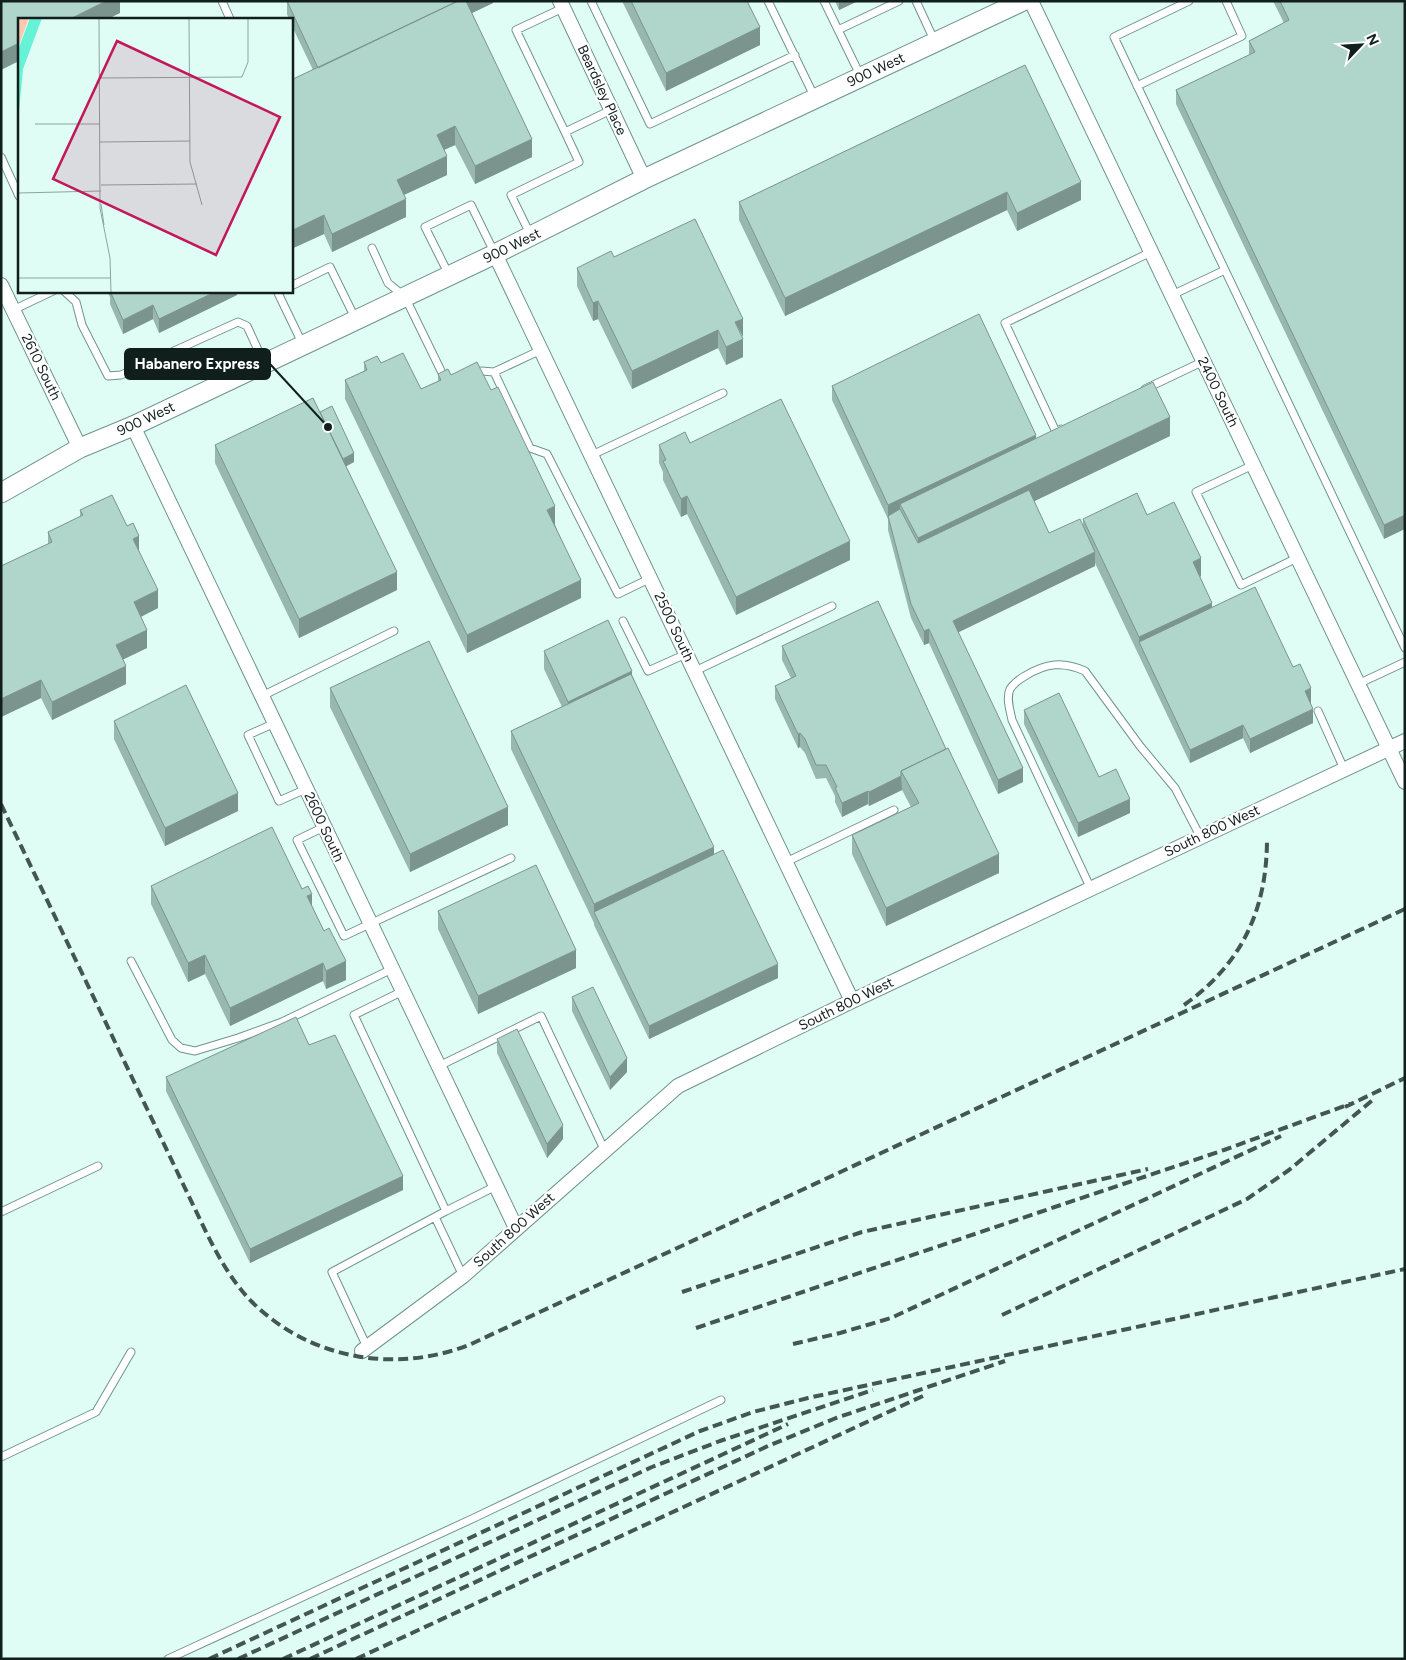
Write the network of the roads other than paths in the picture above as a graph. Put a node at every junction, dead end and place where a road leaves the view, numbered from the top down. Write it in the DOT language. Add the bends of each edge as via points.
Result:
graph roads {
  1 [pos="222,1"];
  2 [pos="591,1"];
  3 [pos="768,1"];
  4 [pos="824,1"];
  5 [pos="899,1"];
  6 [pos="916,1"];
  7 [pos="1023,1"];
  8 [pos="1032,1"];
  9 [pos="1189,1"];
  10 [pos="1226,1"];
  11 [pos="561,5"];
  12 [pos="230,18"];
  13 [pos="838,30"];
  14 [pos="935,42"];
  15 [pos="794,55"];
  16 [pos="861,77"];
  17 [pos="1137,86"];
  18 [pos="816,99"];
  19 [pos="611,110"];
  20 [pos="565,132"];
  21 [pos="1,158"];
  22 [pos="644,179"];
  23 [pos="18,194"];
  24 [pos="531,236"];
  25 [pos="372,248"];
  26 [pos="1151,252"];
  27 [pos="495,254"];
  28 [pos="1225,270"];
  29 [pos="449,276"];
  30 [pos="1,285"];
  31 [pos="292,286"];
  32 [pos="51,292"];
  33 [pos="65,292"];
  34 [pos="280,292"];
  35 [pos="1172,295"];
  36 [pos="405,297"];
  37 [pos="13,310"];
  38 [pos="356,320"];
  39 [pos="304,345"];
  40 [pos="541,350"];
  41 [pos="1204,362"];
  42 [pos="264,363"];
  43 [pos="494,372"];
  44 [pos="465,378"];
  45 [pos="448,385"];
  46 [pos="723,393"];
  47 [pos="1135,394"];
  48 [pos="133,426"];
  49 [pos="1065,428"];
  50 [pos="80,448"];
  51 [pos="592,455"];
  52 [pos="1253,465"];
  53 [pos="1,492"];
  54 [pos="1297,558"];
  55 [pos="651,578"];
  56 [pos="832,606"];
  57 [pos="623,621"];
  58 [pos="394,631"];
  59 [pos="1405,648"];
  60 [pos="686,654"];
  61 [pos="1405,662"];
  62 [pos="695,671"];
  63 [pos="1358,684"];
  64 [pos="262,696"];
  65 [pos="1318,710"];
  66 [pos="275,723"];
  67 [pos="1405,741"];
  68 [pos="1389,749"];
  69 [pos="1344,769"];
  70 [pos="1405,782"];
  71 [pos="306,789"];
  72 [pos="894,810"];
  73 [pos="324,827"];
  74 [pos="1200,836"];
  75 [pos="511,858"];
  76 [pos="786,862"];
  77 [pos="1091,889"];
  78 [pos="370,923"];
  79 [pos="131,961"];
  80 [pos="392,969"];
  81 [pos="403,991"];
  82 [pos="852,1001"];
  83 [pos="439,1066"];
  84 [pos="604,1149"];
  85 [pos="98,1166"];
  86 [pos="496,1186"];
  87 [pos="446,1211"];
  88 [pos="1,1212"];
  89 [pos="435,1217"];
  90 [pos="516,1228"];
  91 [pos="463,1276"];
  92 [pos="365,1349"];
  93 [pos="131,1352"];
  94 [pos="721,1400"];
  95 [pos="1,1457"];
  96 [pos="168,1659"];
  1 -- 12 [label="lane"];
  2 -- 15 [label="lane" via="650,124"];
  3 -- 15 [label="lane"];
  4 -- 13 [label="lane"];
  5 -- 13 [label="lane"];
  6 -- 14 [label="lane"];
  7 -- 14 [label="main road, 900 West"];
  8 -- 26 [label="street, 2400 South"];
  9 -- 17 [label="lane" via="1114,37"];
  10 -- 17 [label="lane" via="1242,36"];
  11 -- 19 [label="street, Beardsley Place"];
  11 -- 20 [label="lane" via="516,30"];
  13 -- 16 [label="lane"];
  14 -- 16 [label="main road, 900 West"];
  15 -- 18 [label="lane"];
  16 -- 18 [label="main road, 900 West"];
  17 -- 28 [label="lane"];
  18 -- 22 [label="main road, 900 West"];
  19 -- 20 [label="lane"];
  19 -- 22 [label="street, Beardsley Place"];
  20 -- 24 [label="lane" via="579,162 511,195"];
  21 -- 23 [label="lane"];
  22 -- 24 [label="main road, 900 West"];
  24 -- 27 [label="main road, 900 West"];
  25 -- 36 [label="lane" via="388,283"];
  26 -- 35 [label="street, 2400 South"];
  26 -- 49 [label="lane" via="1005,323 1056,432"];
  27 -- 29 [label="main road, 900 West"];
  27 -- 29 [label="lane" via="471,205 425,227"];
  27 -- 40 [label="street, 2500 South"];
  28 -- 35 [label="lane"];
  28 -- 59 [label="lane"];
  29 -- 36 [label="main road, 900 West"];
  30 -- 37 [label="street, 2610 South"];
  31 -- 38 [label="lane" via="330,267"];
  32 -- 37 [label="lane"];
  33 -- 42 [label="lane" via="76,302 82,325 108,376 122,375 238,322 247,326"];
  34 -- 39 [label="lane"];
  35 -- 41 [label="street, 2400 South"];
  36 -- 38 [label="main road, 900 West"];
  36 -- 45 [label="lane"];
  37 -- 50 [label="street, 2610 South"];
  38 -- 39 [label="main road, 900 West"];
  39 -- 42 [label="main road, 900 West"];
  40 -- 43 [label="lane"];
  40 -- 51 [label="street, 2500 South"];
  41 -- 47 [label="lane"];
  41 -- 52 [label="street, 2400 South"];
  42 -- 48 [label="main road, 900 West"];
  43 -- 44 [label="lane" via="481,371"];
  43 -- 55 [label="lane" via="530,448 547,454 618,594"];
  46 -- 51 [label="lane"];
  48 -- 50 [label="main road, 900 West"];
  48 -- 64 [label="street, 2600 South"];
  50 -- 53 [label="main road, 900 West"];
  51 -- 55 [label="street, 2500 South"];
  52 -- 54 [label="street, 2400 South"];
  52 -- 54 [label="lane" via="1196,492 1241,585"];
  54 -- 63 [label="street, 2400 South"];
  55 -- 60 [label="street, 2500 South"];
  56 -- 62 [label="lane"];
  57 -- 60 [label="lane" via="648,671"];
  58 -- 64 [label="lane"];
  60 -- 62 [label="street, 2500 South"];
  61 -- 63 [label="lane"];
  62 -- 76 [label="street, 2500 South"];
  63 -- 68 [label="street, 2400 South"];
  64 -- 66 [label="street, 2600 South"];
  65 -- 69 [label="lane"];
  66 -- 71 [label="street, 2600 South"];
  66 -- 71 [label="lane" via="248,735 279,801"];
  67 -- 68 [label="street, South 800 West"];
  68 -- 69 [label="street, South 800 West"];
  68 -- 70 [label="street, 2400 South"];
  69 -- 74 [label="street, South 800 West"];
  71 -- 73 [label="street, 2600 South"];
  72 -- 76 [label="lane"];
  73 -- 78 [label="street, 2600 South"];
  73 -- 78 [label="lane" via="297,840 344,936"];
  74 -- 77 [label="street, South 800 West"];
  74 -- 77 [label="lane" via="1175,788 1085,671 1056,663 1039,668 1010,688 1008,701 1012,720"];
  75 -- 78 [label="lane"];
  76 -- 82 [label="street, 2500 South"];
  77 -- 82 [label="street, South 800 West"];
  78 -- 80 [label="street, 2600 South"];
  79 -- 80 [label="lane" via="172,1040 182,1048 195,1051 282,1022"];
  80 -- 81 [label="street, 2600 South"];
  81 -- 83 [label="street, 2600 South"];
  81 -- 87 [label="lane" via="354,1015"];
  82 -- 84 [label="street, South 800 West" via="678,1086"];
  83 -- 84 [label="lane" via="541,1016"];
  83 -- 86 [label="street, 2600 South"];
  84 -- 90 [label="street, South 800 West"];
  85 -- 88 [label="lane"];
  86 -- 87 [label="lane"];
  86 -- 90 [label="street, 2600 South"];
  87 -- 89 [label="lane"];
  89 -- 91 [label="lane"];
  89 -- 92 [label="lane" via="332,1272"];
  90 -- 91 [label="street, South 800 West"];
  91 -- 92 [label="street, South 800 West"];
  93 -- 95 [label="lane" via="96,1412"];
  94 -- 96 [label="lane"];
}
